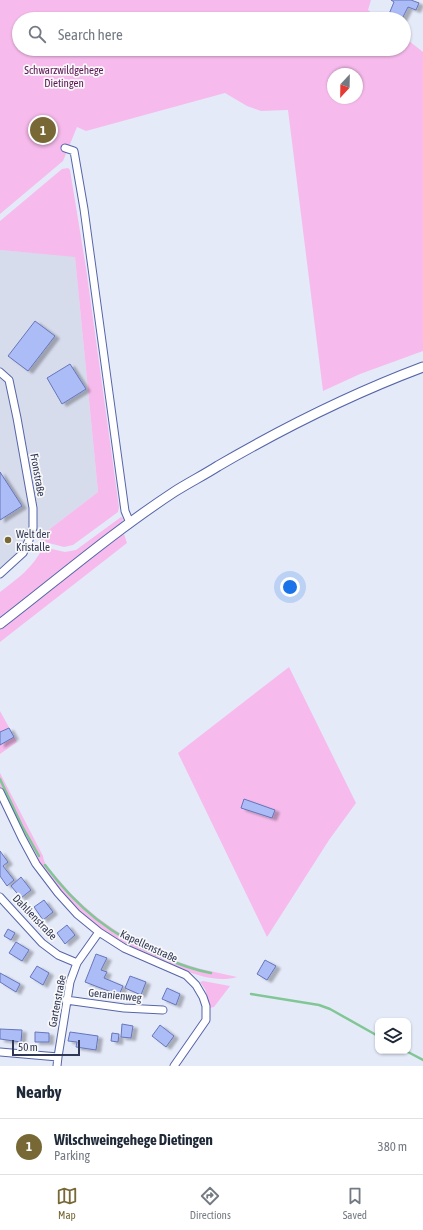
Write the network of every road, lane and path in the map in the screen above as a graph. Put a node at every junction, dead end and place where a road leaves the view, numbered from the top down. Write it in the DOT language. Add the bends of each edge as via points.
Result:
graph roads {
  1 [pos="65,148"];
  2 [pos="423,367"];
  3 [pos="0,372"];
  4 [pos="130,523"];
  5 [pos="0,574"];
  6 [pos="0,624"];
  7 [pos="0,792"];
  8 [pos="0,897"];
  9 [pos="99,932"];
  10 [pos="77,963"];
  11 [pos="66,1000"];
  12 [pos="163,1010"];
  13 [pos="0,1052"];
  14 [pos="58,1057"];
  15 [pos="57,1066"];
  16 [pos="174,1066"];
  1 -- 4 [label="street" via="74,151 76,161 125,511"];
  2 -- 4 [label="street" via="294,424 252,446 175,492"];
  3 -- 5 [label="street, Fronstraße" via="9,380 33,508 33,528 23,553"];
  4 -- 6 [label="street"];
  7 -- 9 [label="street, Kapellenstraße" via="40,870 77,914"];
  8 -- 10 [label="street, Dahlienstraße" via="42,943"];
  9 -- 10 [label="street, Gartenstraße"];
  9 -- 16 [label="street, Kapellenstraße" via="124,948 186,975 203,997 206,1020"];
  10 -- 11 [label="street, Gartenstraße"];
  11 -- 12 [label="street, Geranienweg" via="124,1008"];
  11 -- 14 [label="street, Gartenstraße"];
  13 -- 14 [label="street"];
  14 -- 15 [label="street, Gartenstraße"];
}
